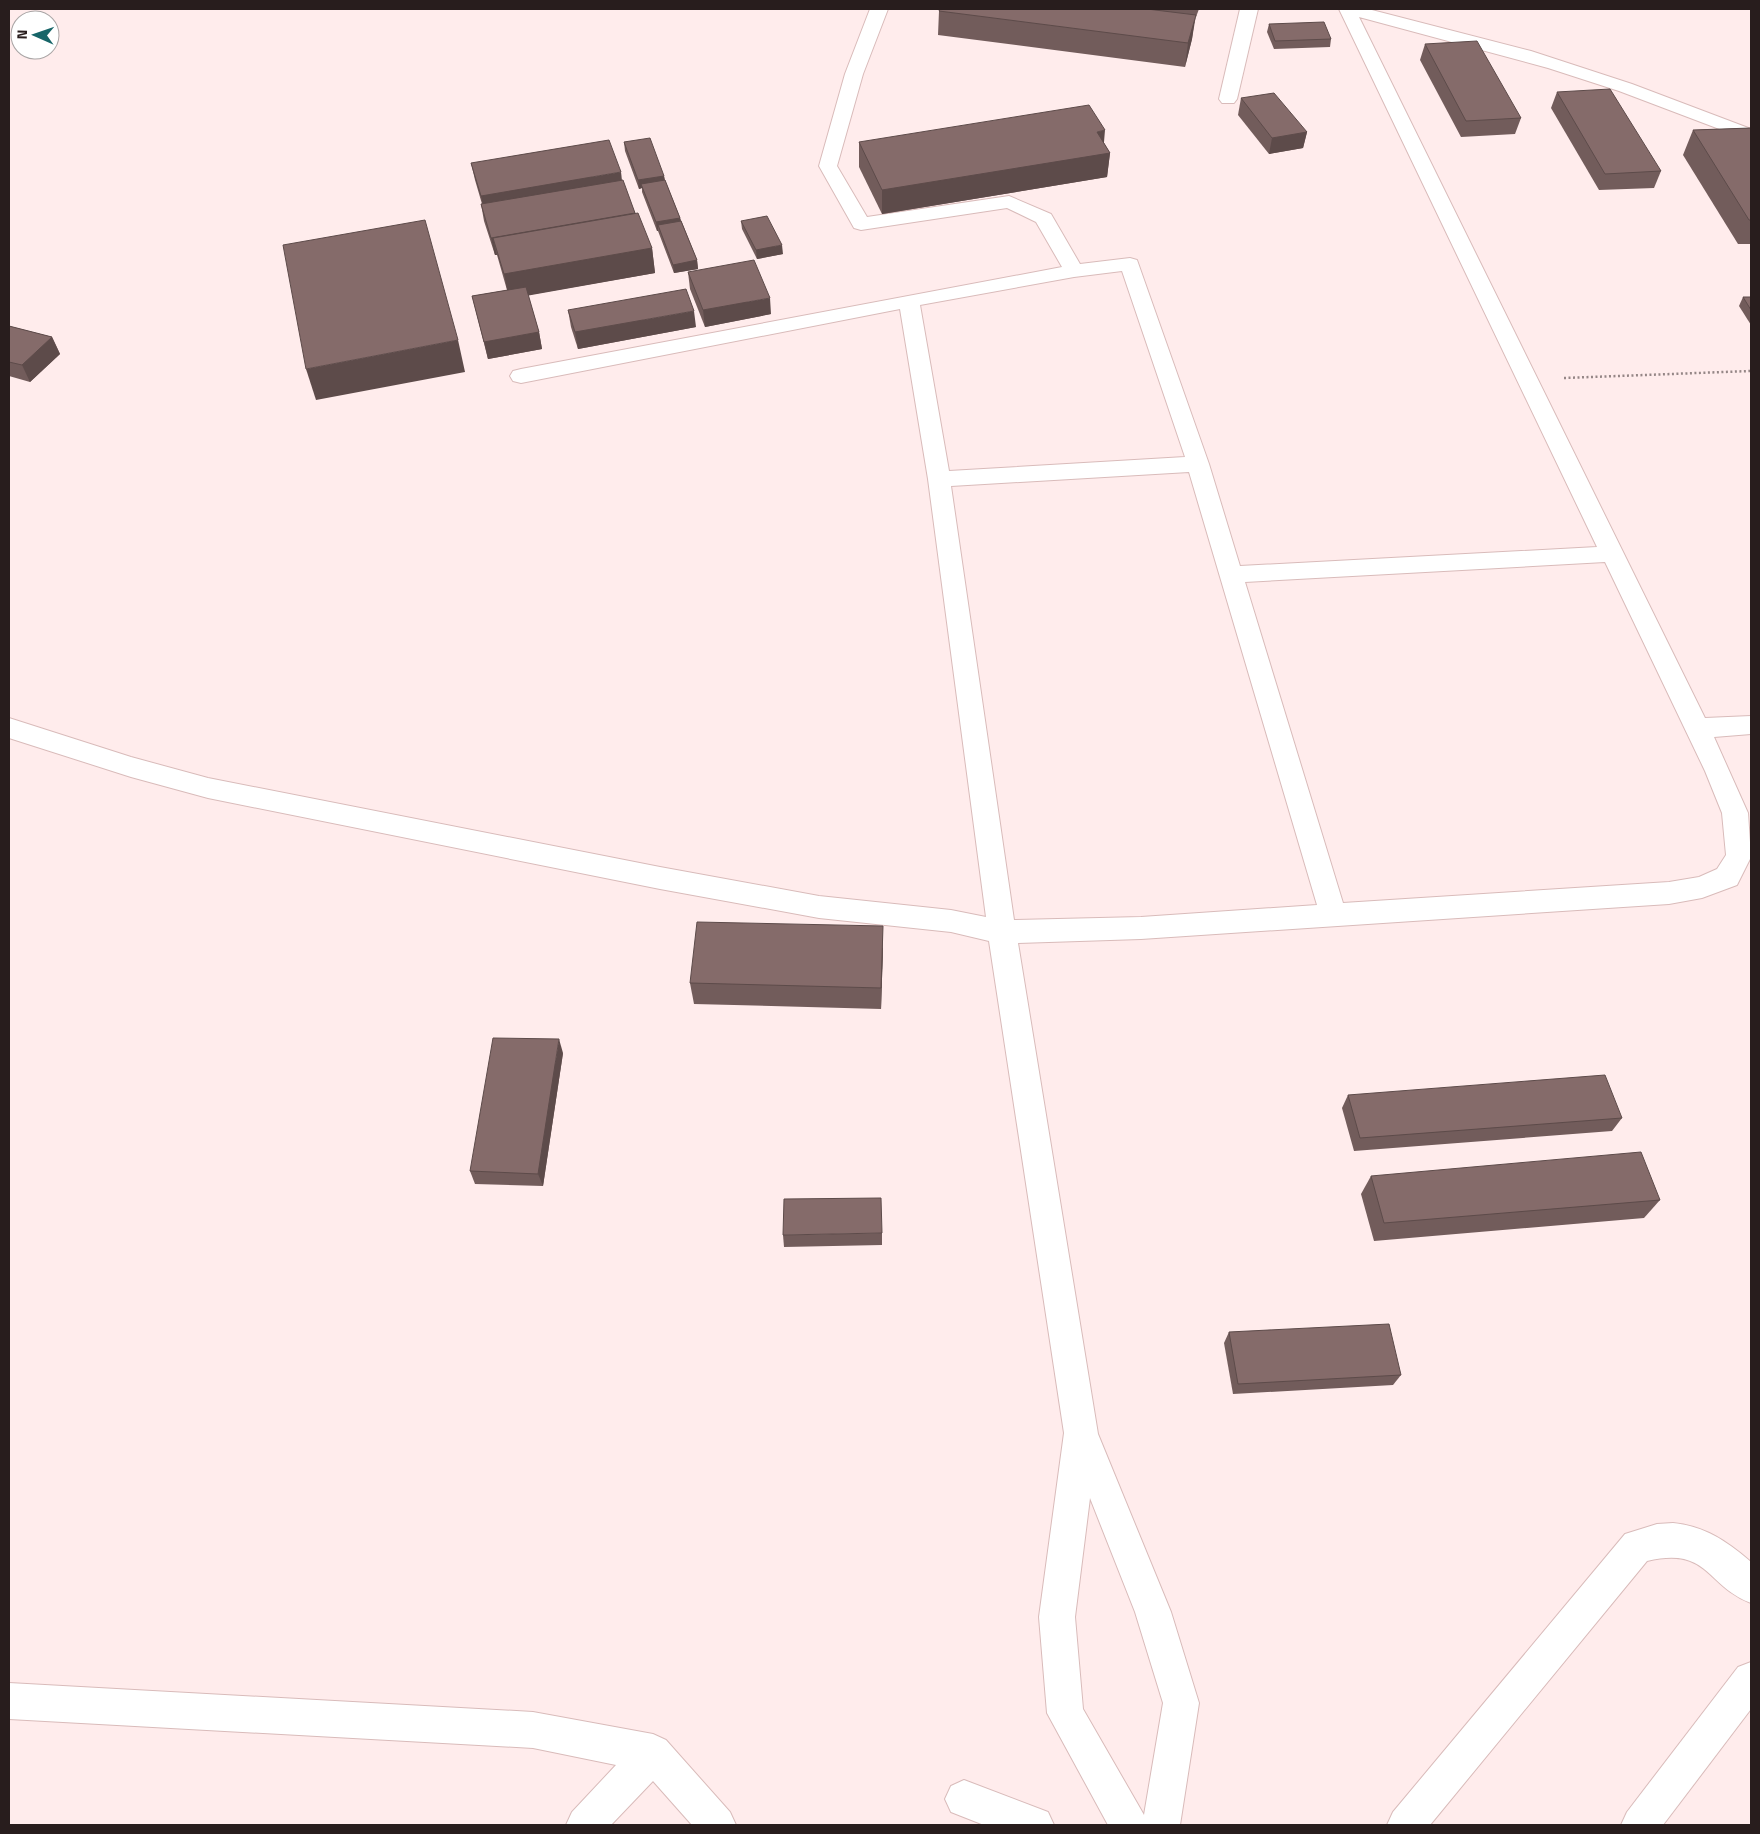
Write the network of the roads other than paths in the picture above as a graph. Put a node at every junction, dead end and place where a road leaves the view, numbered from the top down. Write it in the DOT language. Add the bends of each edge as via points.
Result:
graph roads {
  1 [pos="879,9"];
  2 [pos="1249,9"];
  3 [pos="1347,9"];
  4 [pos="1228,99"];
  5 [pos="1751,135"];
  6 [pos="1074,271"];
  7 [pos="910,301"];
  8 [pos="521,376"];
  9 [pos="1198,464"];
  10 [pos="939,479"];
  11 [pos="1610,554"];
  12 [pos="1231,575"];
  13 [pos="1751,725"];
  14 [pos="9,728"];
  15 [pos="1697,728"];
  16 [pos="1333,914"];
  17 [pos="1002,932"];
  18 [pos="1080,1433"];
  19 [pos="1751,1585"];
  20 [pos="1751,1680"];
  21 [pos="9,1701"];
  22 [pos="653,1753"];
  23 [pos="964,1799"];
  24 [pos="585,1825"];
  25 [pos="717,1825"];
  26 [pos="1035,1825"];
  27 [pos="1129,1825"];
  28 [pos="1161,1825"];
  29 [pos="1406,1825"];
  30 [pos="1640,1825"];
  1 -- 6 [label="street" via="854,74 828,166 861,224 1009,202 1044,218"];
  2 -- 4 [label="street"];
  3 -- 5 [label="street" via="1441,31 1542,60"];
  3 -- 11 [label="street"];
  6 -- 7 [label="street"];
  6 -- 9 [label="street" via="1130,264"];
  7 -- 8 [label="street"];
  7 -- 10 [label="street"];
  9 -- 10 [label="street"];
  9 -- 12 [label="street"];
  10 -- 17 [label="street"];
  11 -- 12 [label="street"];
  11 -- 15 [label="street"];
  12 -- 16 [label="street"];
  13 -- 15 [label="street"];
  14 -- 17 [label="street" via="208,788 688,883 819,906 951,921"];
  15 -- 16 [label="street" via="1735,813 1739,854 1727,877 1702,887 1669,893"];
  16 -- 17 [label="street" via="1141,928"];
  17 -- 18 [label="street"];
  18 -- 27 [label="street" via="1057,1616 1065,1713"];
  18 -- 28 [label="street" via="1153,1612 1181,1703"];
  19 -- 29 [label="street" via="1707,1547 1681,1539 1658,1540 1637,1546"];
  20 -- 30 [label="street"];
  21 -- 22 [label="street" via="533,1730"];
  22 -- 24 [label="street"];
  22 -- 25 [label="street"];
  23 -- 26 [label="street"];
}
